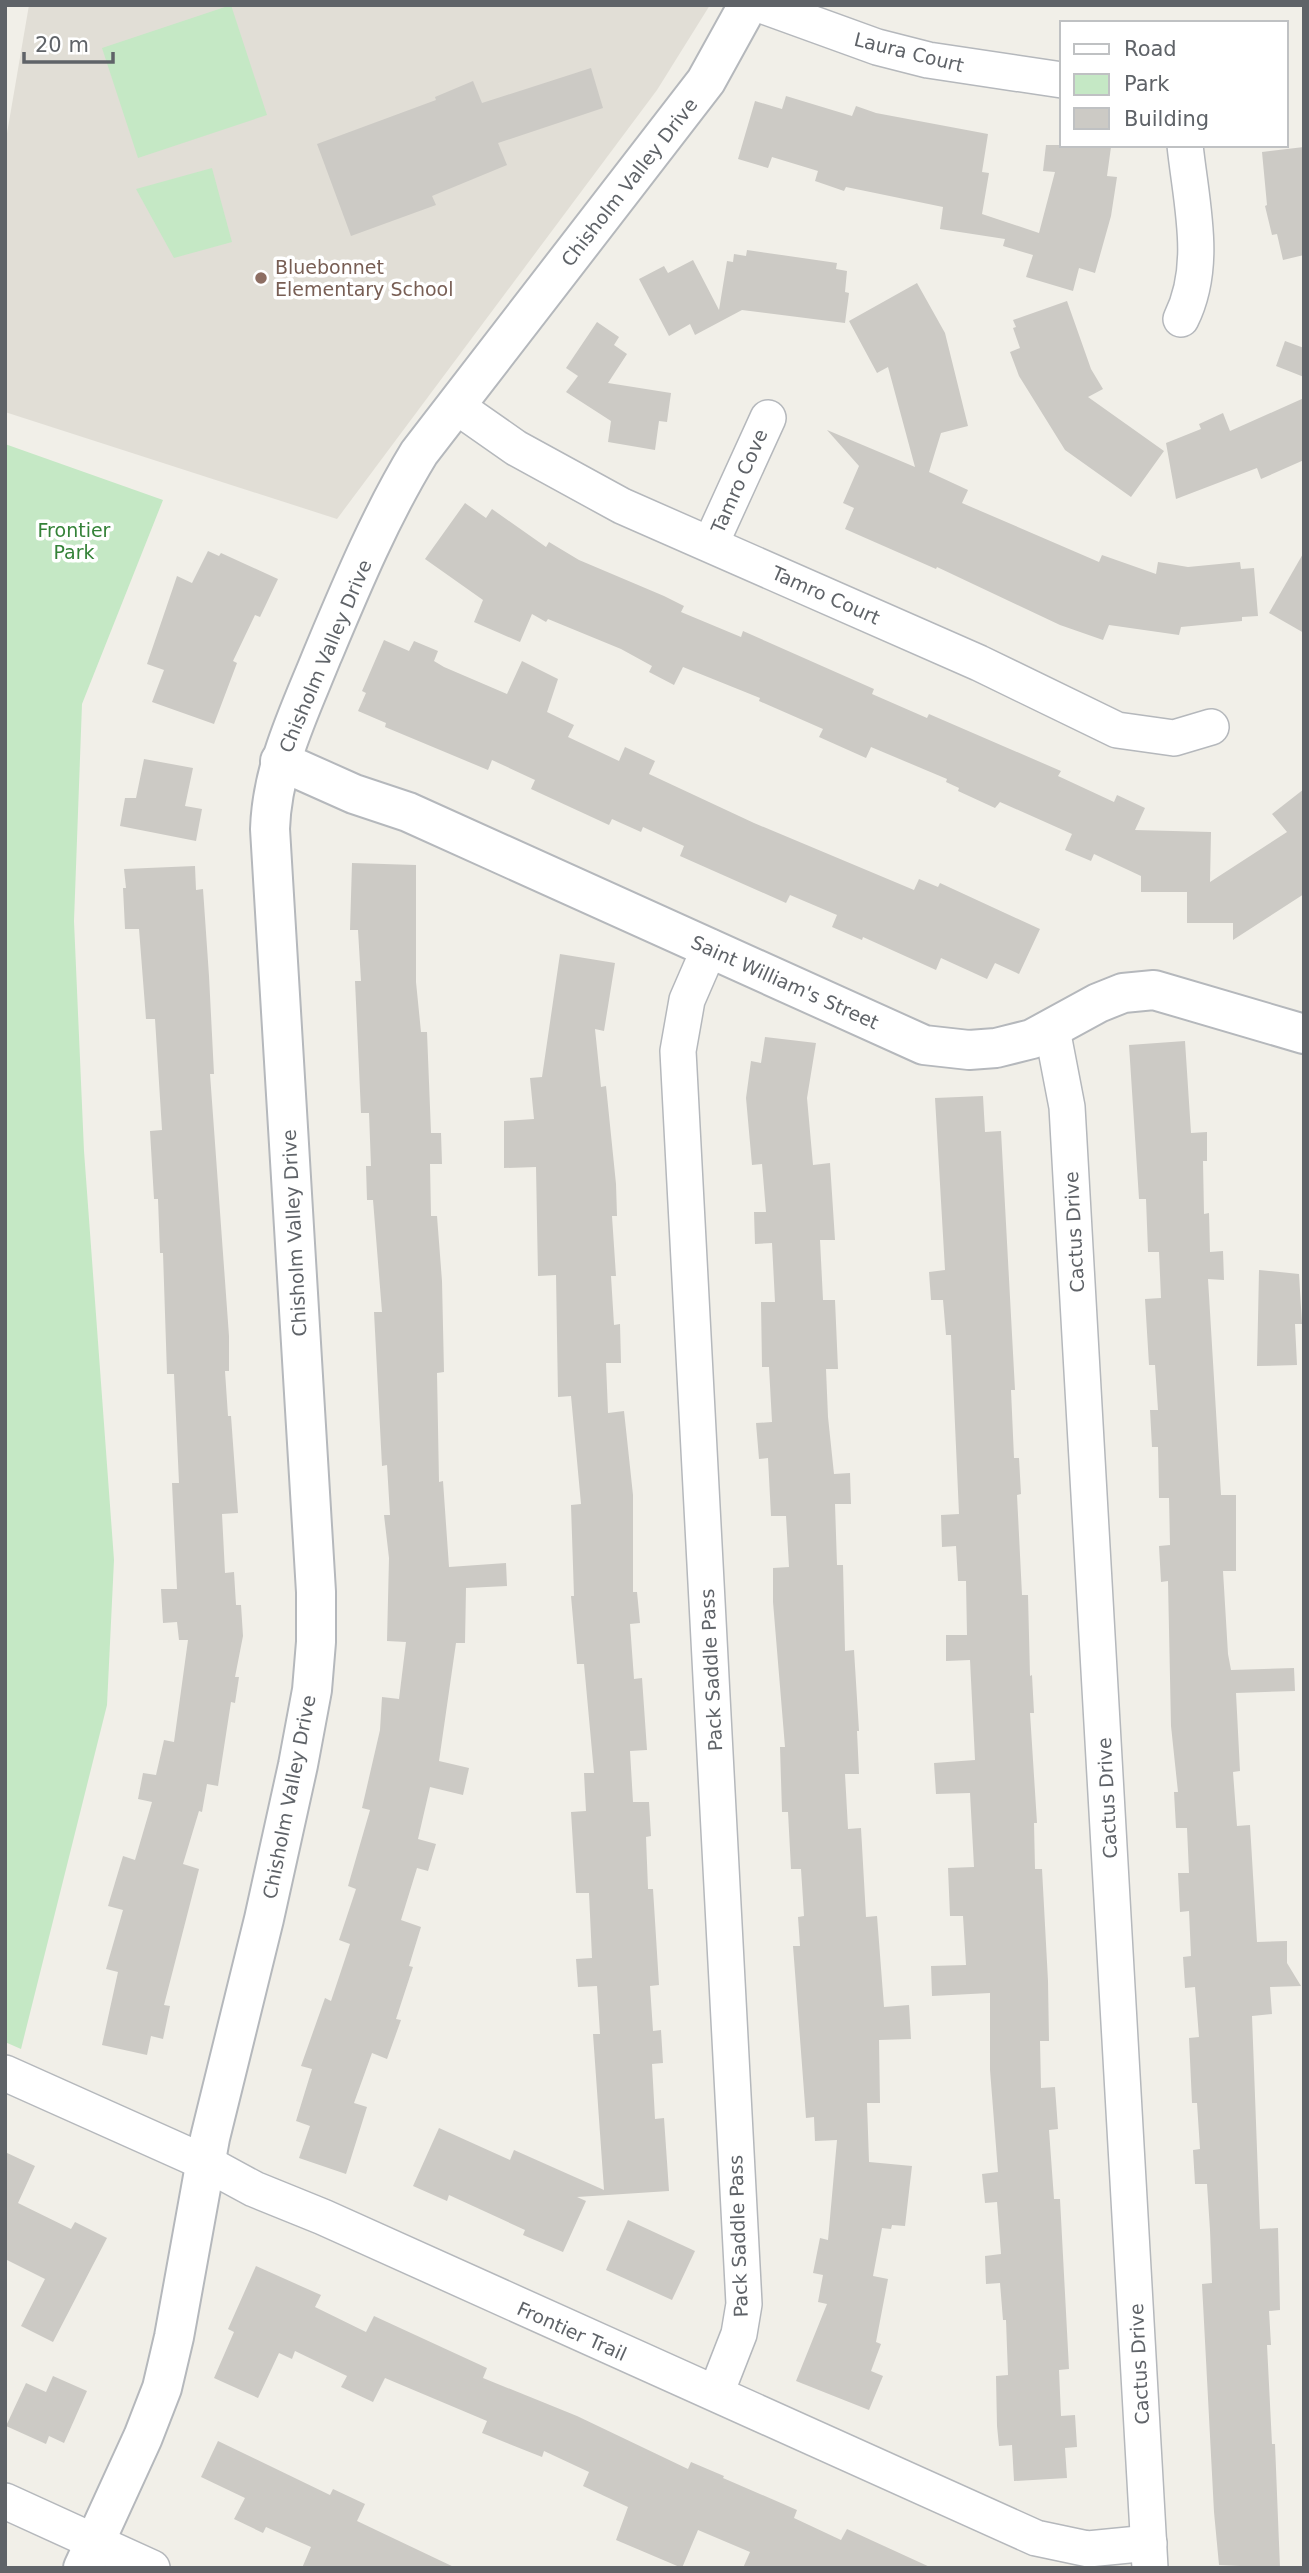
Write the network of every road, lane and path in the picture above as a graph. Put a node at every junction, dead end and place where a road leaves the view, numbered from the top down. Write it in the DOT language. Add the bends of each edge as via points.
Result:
graph roads {
  1 [pos="748,5"];
  2 [pos="761,5"];
  3 [pos="1060,80"];
  4 [pos="1185,147"];
  5 [pos="1181,319"];
  6 [pos="456,406"];
  7 [pos="768,418"];
  8 [pos="711,544"];
  9 [pos="1211,727"];
  10 [pos="280,761"];
  11 [pos="710,947"];
  12 [pos="1052,1029"];
  13 [pos="1304,1034"];
  14 [pos="5,2073"];
  15 [pos="206,2163"];
  16 [pos="716,2393"];
  17 [pos="5,2501"];
  18 [pos="89,2555"];
  19 [pos="1149,2556"];
  20 [pos="152,2568"];
  1 -- 6 [label="street, Chisholm Valley Drive" via="706,81"];
  2 -- 3 [label="street, Laura Court" via="877,47 928,60"];
  4 -- 5 [label="street" via="1197,258 1194,285"];
  6 -- 8 [label="street, Tamro Court" via="579,485"];
  6 -- 10 [label="street, Chisholm Valley Drive" via="396,491"];
  7 -- 8 [label="street, Tamro Cove"];
  8 -- 9 [label="street, Tamro Court" via="1117,730 1174,738"];
  10 -- 11 [label="street, Saint William's Street" via="408,812"];
  10 -- 15 [label="street, Chisholm Valley Drive" via="270,829 316,1642 298,1765"];
  11 -- 12 [label="street, Saint William's Street" via="924,1045 969,1051 996,1048"];
  11 -- 16 [label="street, Pack Saddle Pass" via="687,1000 678,1051 744,2304 739,2334"];
  12 -- 13 [label="street, Saint William's Street" via="1123,993 1154,990"];
  12 -- 19 [label="street, Cactus Drive" via="1067,1107"];
  14 -- 15 [label="street, Frontier Trail"];
  15 -- 16 [label="street, Frontier Trail" via="254,2189"];
  15 -- 18 [label="street, Chisholm Valley Drive" via="162,2388"];
  16 -- 19 [label="street, Frontier Trail" via="1036,2538"];
  17 -- 18 [label="street"];
  18 -- 20 [label="street"];
}
